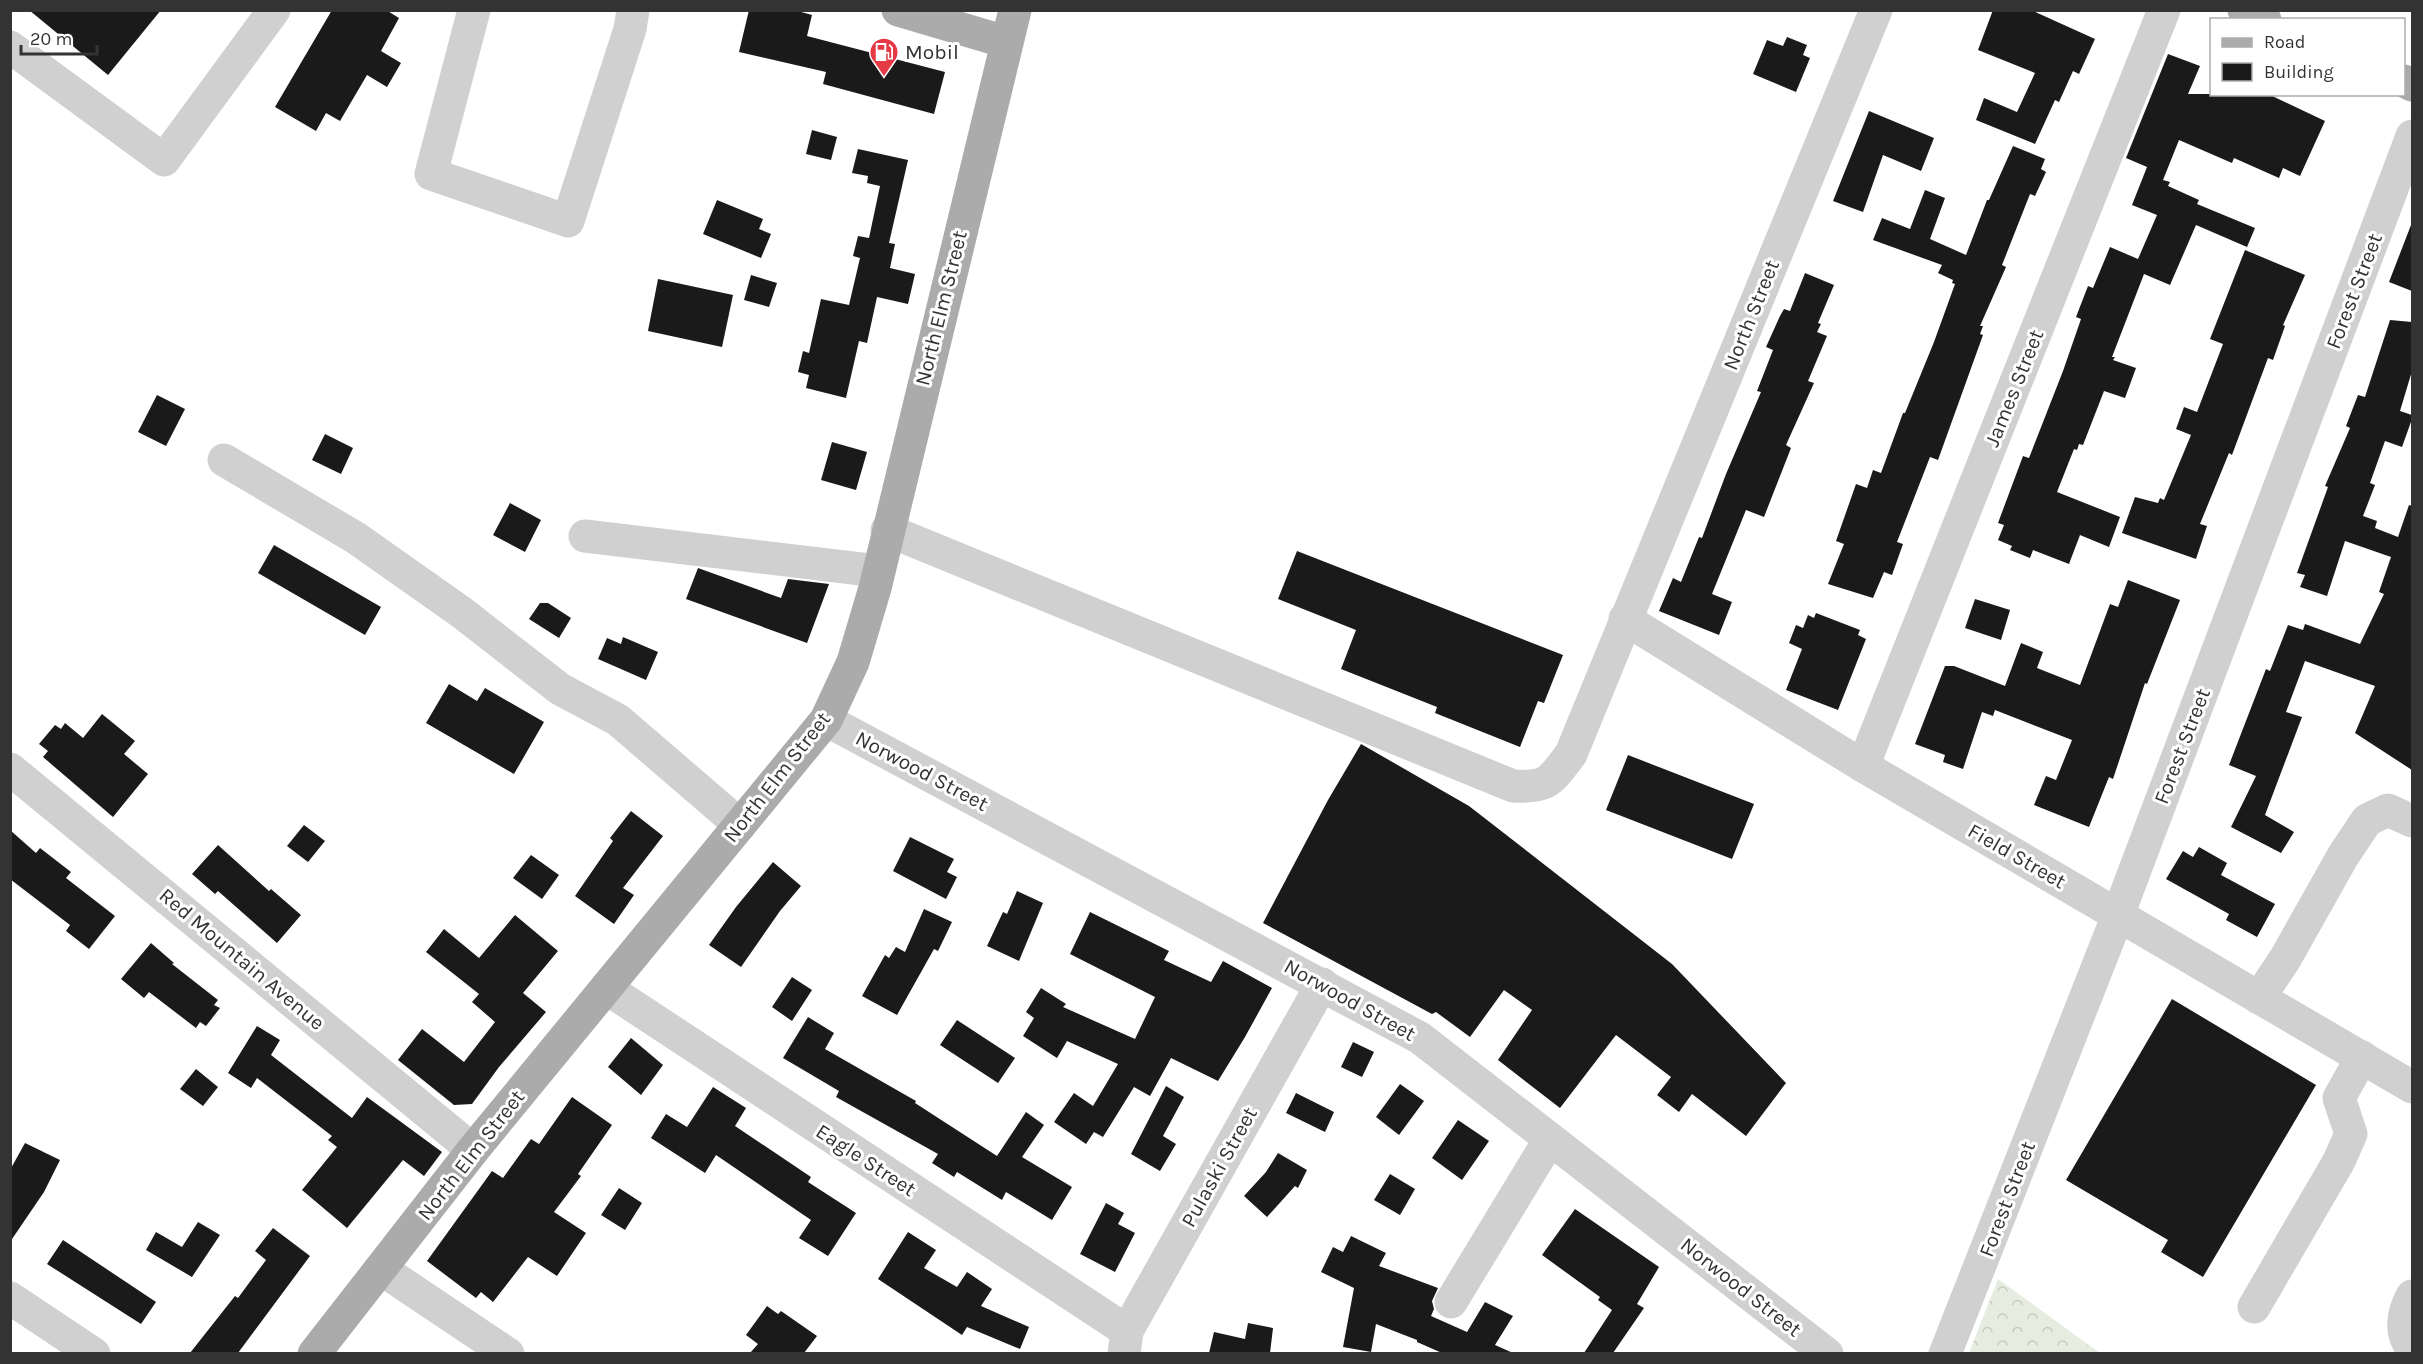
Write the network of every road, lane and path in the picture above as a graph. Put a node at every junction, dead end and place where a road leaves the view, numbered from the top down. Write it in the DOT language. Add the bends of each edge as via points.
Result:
graph roads {
  1 [pos="274,10"];
  2 [pos="474,10"];
  3 [pos="633,10"];
  4 [pos="898,10"];
  5 [pos="1015,10"];
  6 [pos="1876,10"];
  7 [pos="2164,10"];
  8 [pos="2244,10"];
  9 [pos="2261,18"];
  10 [pos="1006,42"];
  11 [pos="10,47"];
  12 [pos="2412,136"];
  13 [pos="224,460"];
  14 [pos="887,530"];
  15 [pos="585,536"];
  16 [pos="878,571"];
  17 [pos="1625,619"];
  18 [pos="826,720"];
  19 [pos="1863,766"];
  20 [pos="10,769"];
  21 [pos="2412,821"];
  22 [pos="740,825"];
  23 [pos="2118,915"];
  24 [pos="1322,984"];
  25 [pos="606,988"];
  26 [pos="2259,998"];
  27 [pos="2362,1058"];
  28 [pos="2412,1086"];
  29 [pos="1550,1139"];
  30 [pos="473,1150"];
  31 [pos="381,1269"];
  32 [pos="2412,1296"];
  33 [pos="10,1298"];
  34 [pos="1451,1302"];
  35 [pos="2254,1308"];
  36 [pos="1125,1342"];
  37 [pos="2412,1348"];
  38 [pos="94,1353"];
  39 [pos="314,1353"];
  40 [pos="508,1353"];
  41 [pos="1827,1353"];
  42 [pos="1946,1353"];
  1 -- 11 [label="street" via="164,160"];
  2 -- 3 [label="street" via="431,174 568,221"];
  4 -- 10 [label="main road"];
  5 -- 10 [label="main road, North Elm Street"];
  6 -- 17 [label="street, North Street"];
  7 -- 19 [label="street, James Street"];
  8 -- 9 [label="main road"];
  10 -- 14 [label="main road, North Elm Street"];
  12 -- 23 [label="street, Forest Street"];
  13 -- 22 [label="street" via="356,538 560,688 618,720"];
  14 -- 16 [label="main road, North Elm Street"];
  14 -- 17 [label="street, North Street" via="1513,786 1535,787 1551,781 1571,754"];
  15 -- 16 [label="street"];
  16 -- 18 [label="main road, North Elm Street" via="853,662"];
  17 -- 19 [label="street, Field Street"];
  18 -- 22 [label="main road, North Elm Street"];
  18 -- 24 [label="street, Norwood Street"];
  19 -- 23 [label="street, Field Street"];
  20 -- 30 [label="street, Red Mountain Avenue"];
  21 -- 26 [label="street" via="2388,810 2367,820"];
  22 -- 25 [label="main road, North Elm Street"];
  23 -- 26 [label="street, Field Street"];
  23 -- 42 [label="street, Forest Street"];
  24 -- 29 [label="street, Norwood Street" via="1420,1038"];
  24 -- 36 [label="street, Pulaski Street"];
  25 -- 30 [label="main road, North Elm Street"];
  25 -- 36 [label="street, Eagle Street"];
  26 -- 27 [label="street, Field Street"];
  27 -- 28 [label="street, Field Street"];
  27 -- 35 [label="street" via="2339,1098 2351,1134"];
  29 -- 34 [label="street"];
  29 -- 41 [label="street, Norwood Street"];
  30 -- 31 [label="main road, North Elm Street"];
  31 -- 39 [label="main road, North Elm Street"];
  31 -- 40 [label="street"];
  32 -- 37 [label="street" via="2403,1324"];
  33 -- 38 [label="street"];
}
